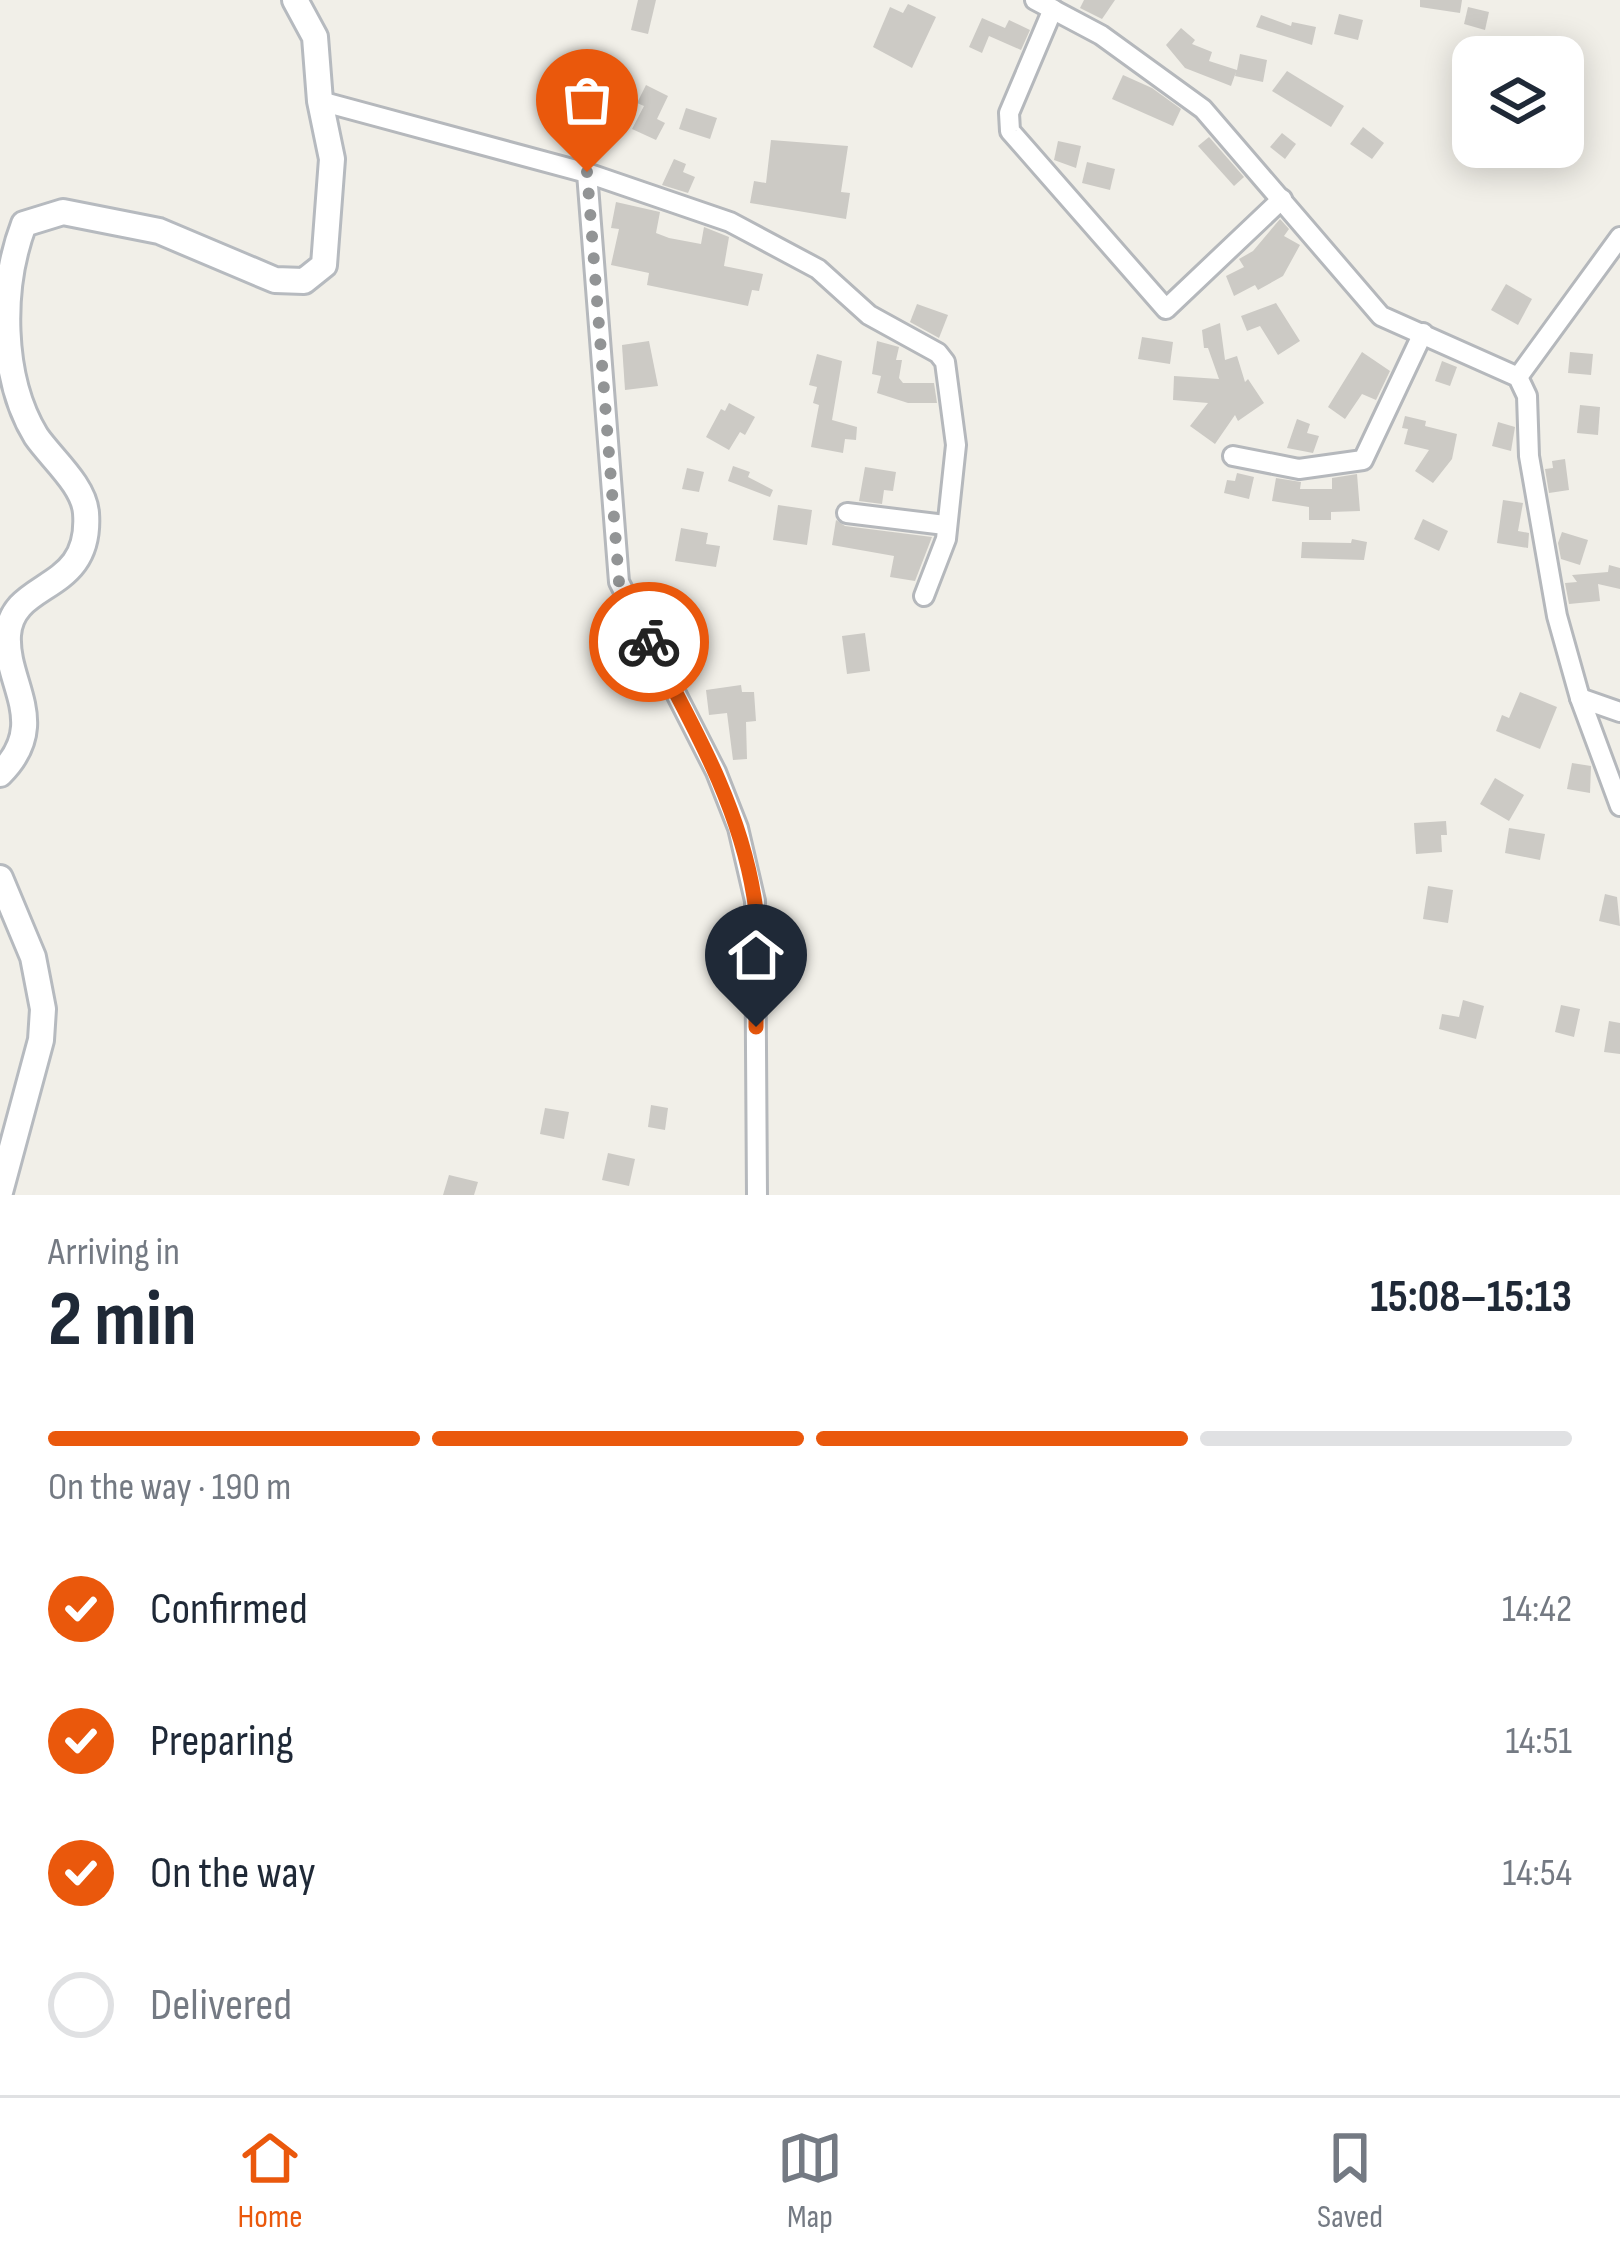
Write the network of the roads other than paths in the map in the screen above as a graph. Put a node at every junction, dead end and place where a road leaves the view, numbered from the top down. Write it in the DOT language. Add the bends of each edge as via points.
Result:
graph roads {
  1 [pos="295,0"];
  2 [pos="1044,5"];
  3 [pos="320,101"];
  4 [pos="587,172"];
  5 [pos="1282,199"];
  6 [pos="1620,237"];
  7 [pos="1423,333"];
  8 [pos="1518,377"];
  9 [pos="1233,456"];
  10 [pos="847,513"];
  11 [pos="945,526"];
  12 [pos="924,596"];
  13 [pos="1580,698"];
  14 [pos="1620,712"];
  15 [pos="0,774"];
  16 [pos="1620,806"];
  17 [pos="0,878"];
  18 [pos="0,1192"];
  19 [pos="757,1195"];
  1 -- 3 [label="main road" via="315,37"];
  2 -- 5 [label="street" via="1101,35 1203,109"];
  2 -- 5 [label="street" via="1010,131 1166,309"];
  3 -- 4 [label="street"];
  3 -- 15 [label="main road" via="332,159 329,223 324,266 304,281 275,280 159,231 63,212 24,224 14,244 4,287 6,354 34,433 86,505 86,533 79,559 13,612 8,639 23,734"];
  4 -- 11 [label="street" via="730,222 818,269 869,315 938,353 956,445"];
  4 -- 19 [label="street" via="619,582 716,772 755,901"];
  5 -- 7 [label="street" via="1381,316"];
  6 -- 8 [label="street"];
  7 -- 8 [label="street"];
  7 -- 9 [label="street" via="1363,460 1299,469"];
  8 -- 13 [label="street" via="1557,616"];
  10 -- 11 [label="street"];
  11 -- 12 [label="street"];
  13 -- 14 [label="street"];
  13 -- 16 [label="street"];
  17 -- 18 [label="main road" via="33,957 43,1010"];
}
